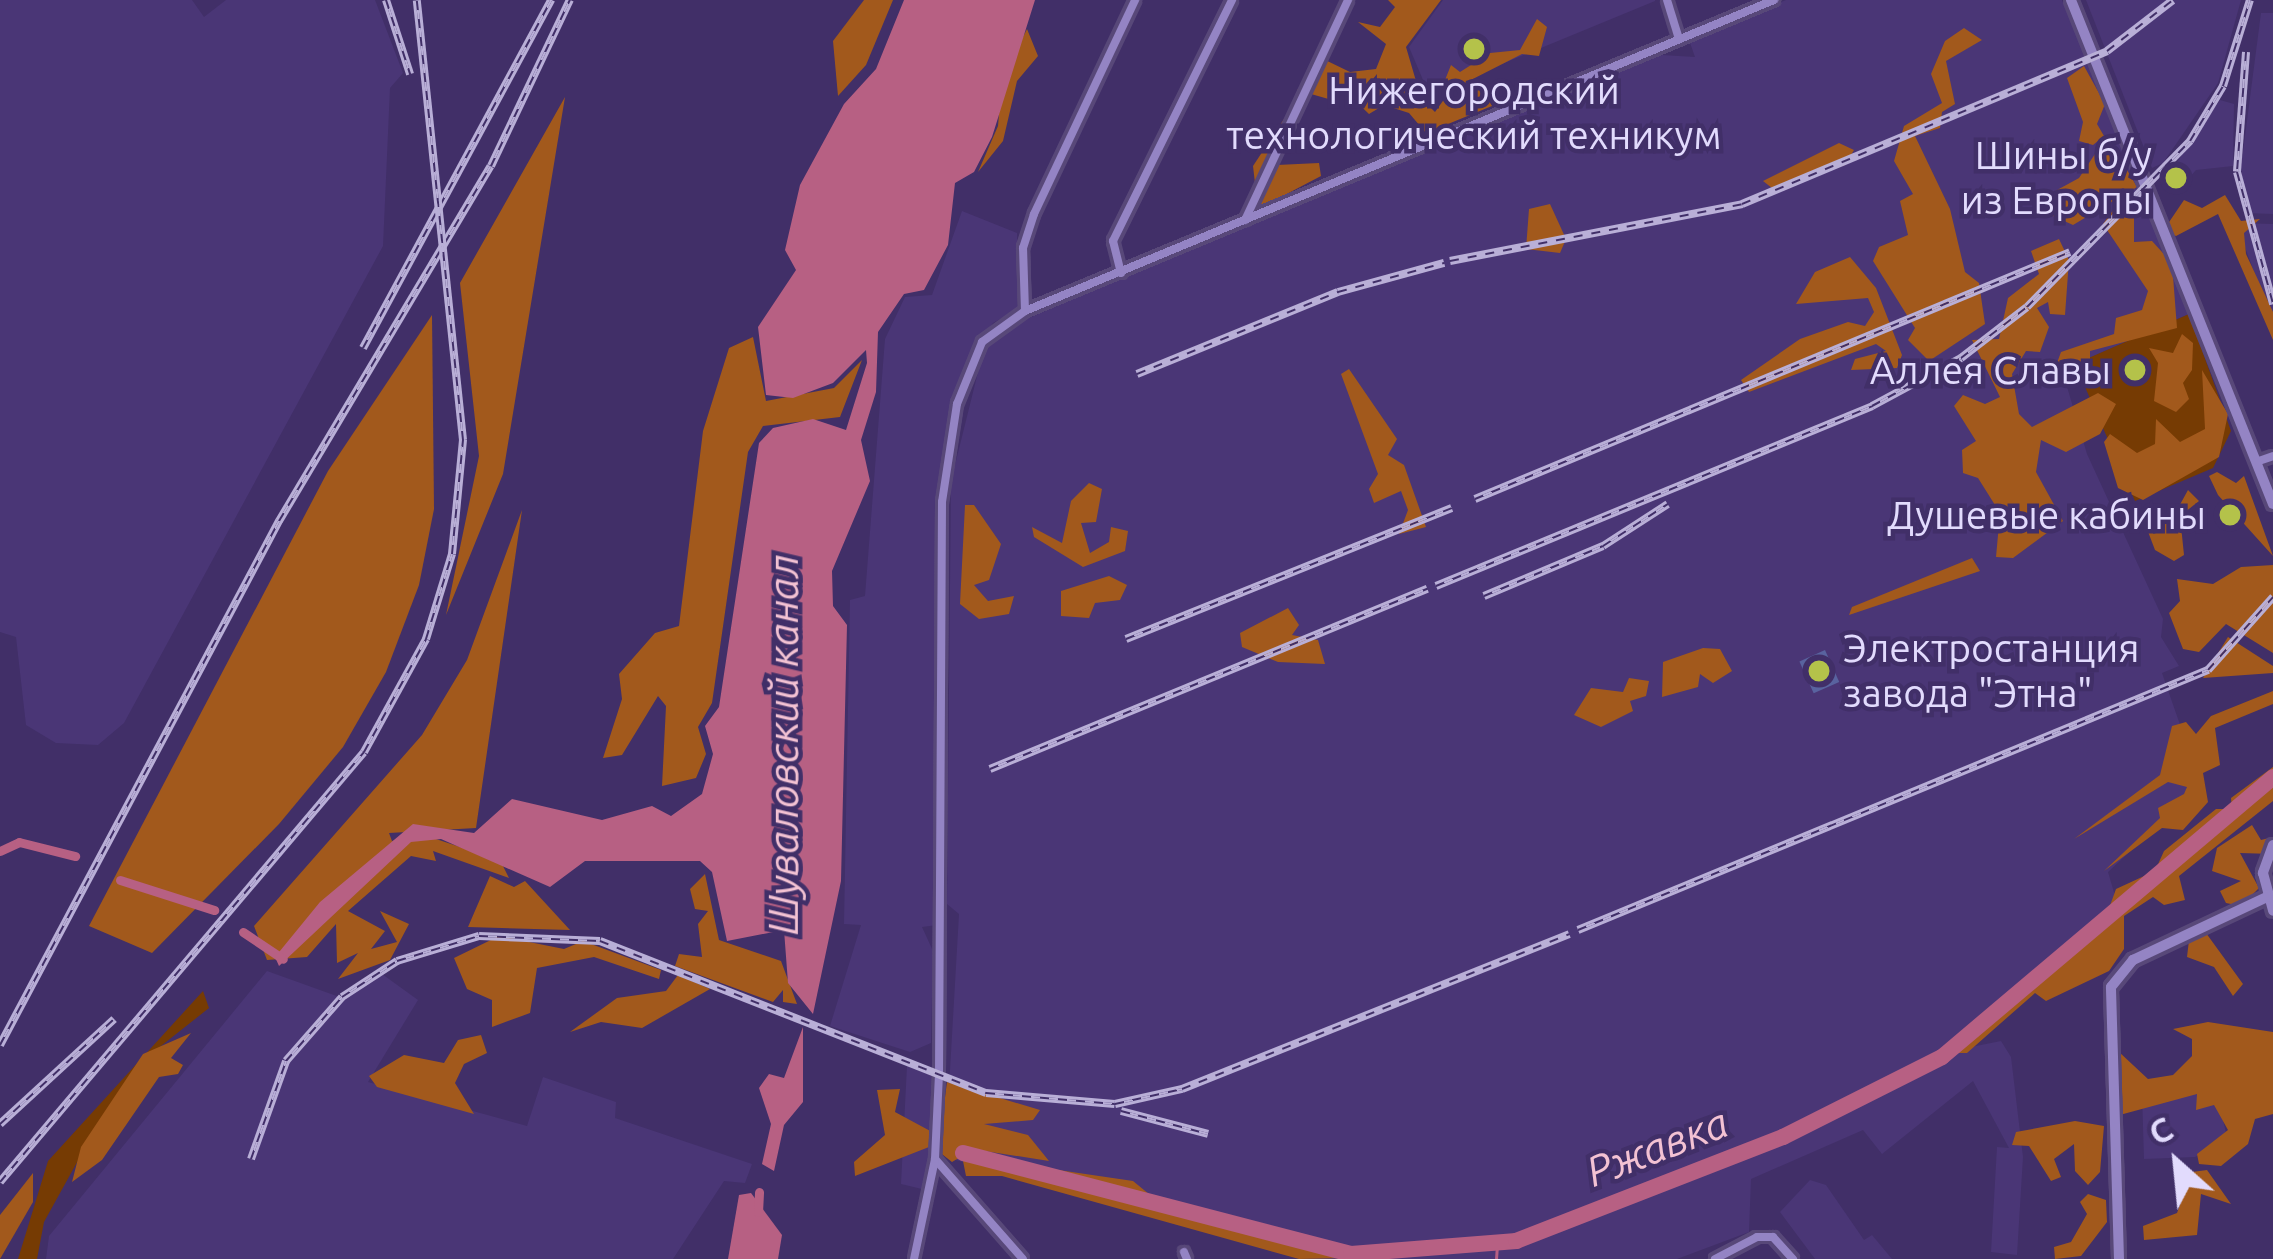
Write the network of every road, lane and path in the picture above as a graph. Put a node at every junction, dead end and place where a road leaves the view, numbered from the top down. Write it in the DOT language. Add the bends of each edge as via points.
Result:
graph roads {
  1 [pos="1135,0"];
  2 [pos="1232,0"];
  3 [pos="1348,0"];
  4 [pos="1667,0"];
  5 [pos="1774,0"];
  6 [pos="2072,0"];
  7 [pos="1679,39"];
  8 [pos="1245,220"];
  9 [pos="1120,273"];
  10 [pos="1025,311"];
  11 [pos="2273,456"];
  12 [pos="2256,463"];
  13 [pos="2273,504"];
  14 [pos="2273,845"];
  15 [pos="2267,897"];
  16 [pos="2273,911"];
  17 [pos="935,1159"];
  18 [pos="914,1259"];
  19 [pos="1023,1259"];
  20 [pos="1715,1259"];
  21 [pos="1793,1259"];
  22 [pos="2119,1259"];
  1 -- 10 [label="street" via="1034,214 1022,248"];
  2 -- 9 [label="street" via="1113,241"];
  3 -- 8 [label="street"];
  4 -- 7 [label="street"];
  5 -- 7 [label="street"];
  6 -- 12 [label="street"];
  7 -- 8 [label="street"];
  8 -- 9 [label="street"];
  9 -- 10 [label="street"];
  10 -- 17 [label="street" via="992,329 957,404 942,502"];
  11 -- 12 [label="street"];
  12 -- 13 [label="street"];
  14 -- 15 [label="street" via="2263,873"];
  15 -- 16 [label="street"];
  15 -- 22 [label="street" via="2133,959 2111,987"];
  17 -- 18 [label="street"];
  17 -- 19 [label="street"];
  20 -- 21 [label="street" via="1757,1237 1772,1237"];
}
